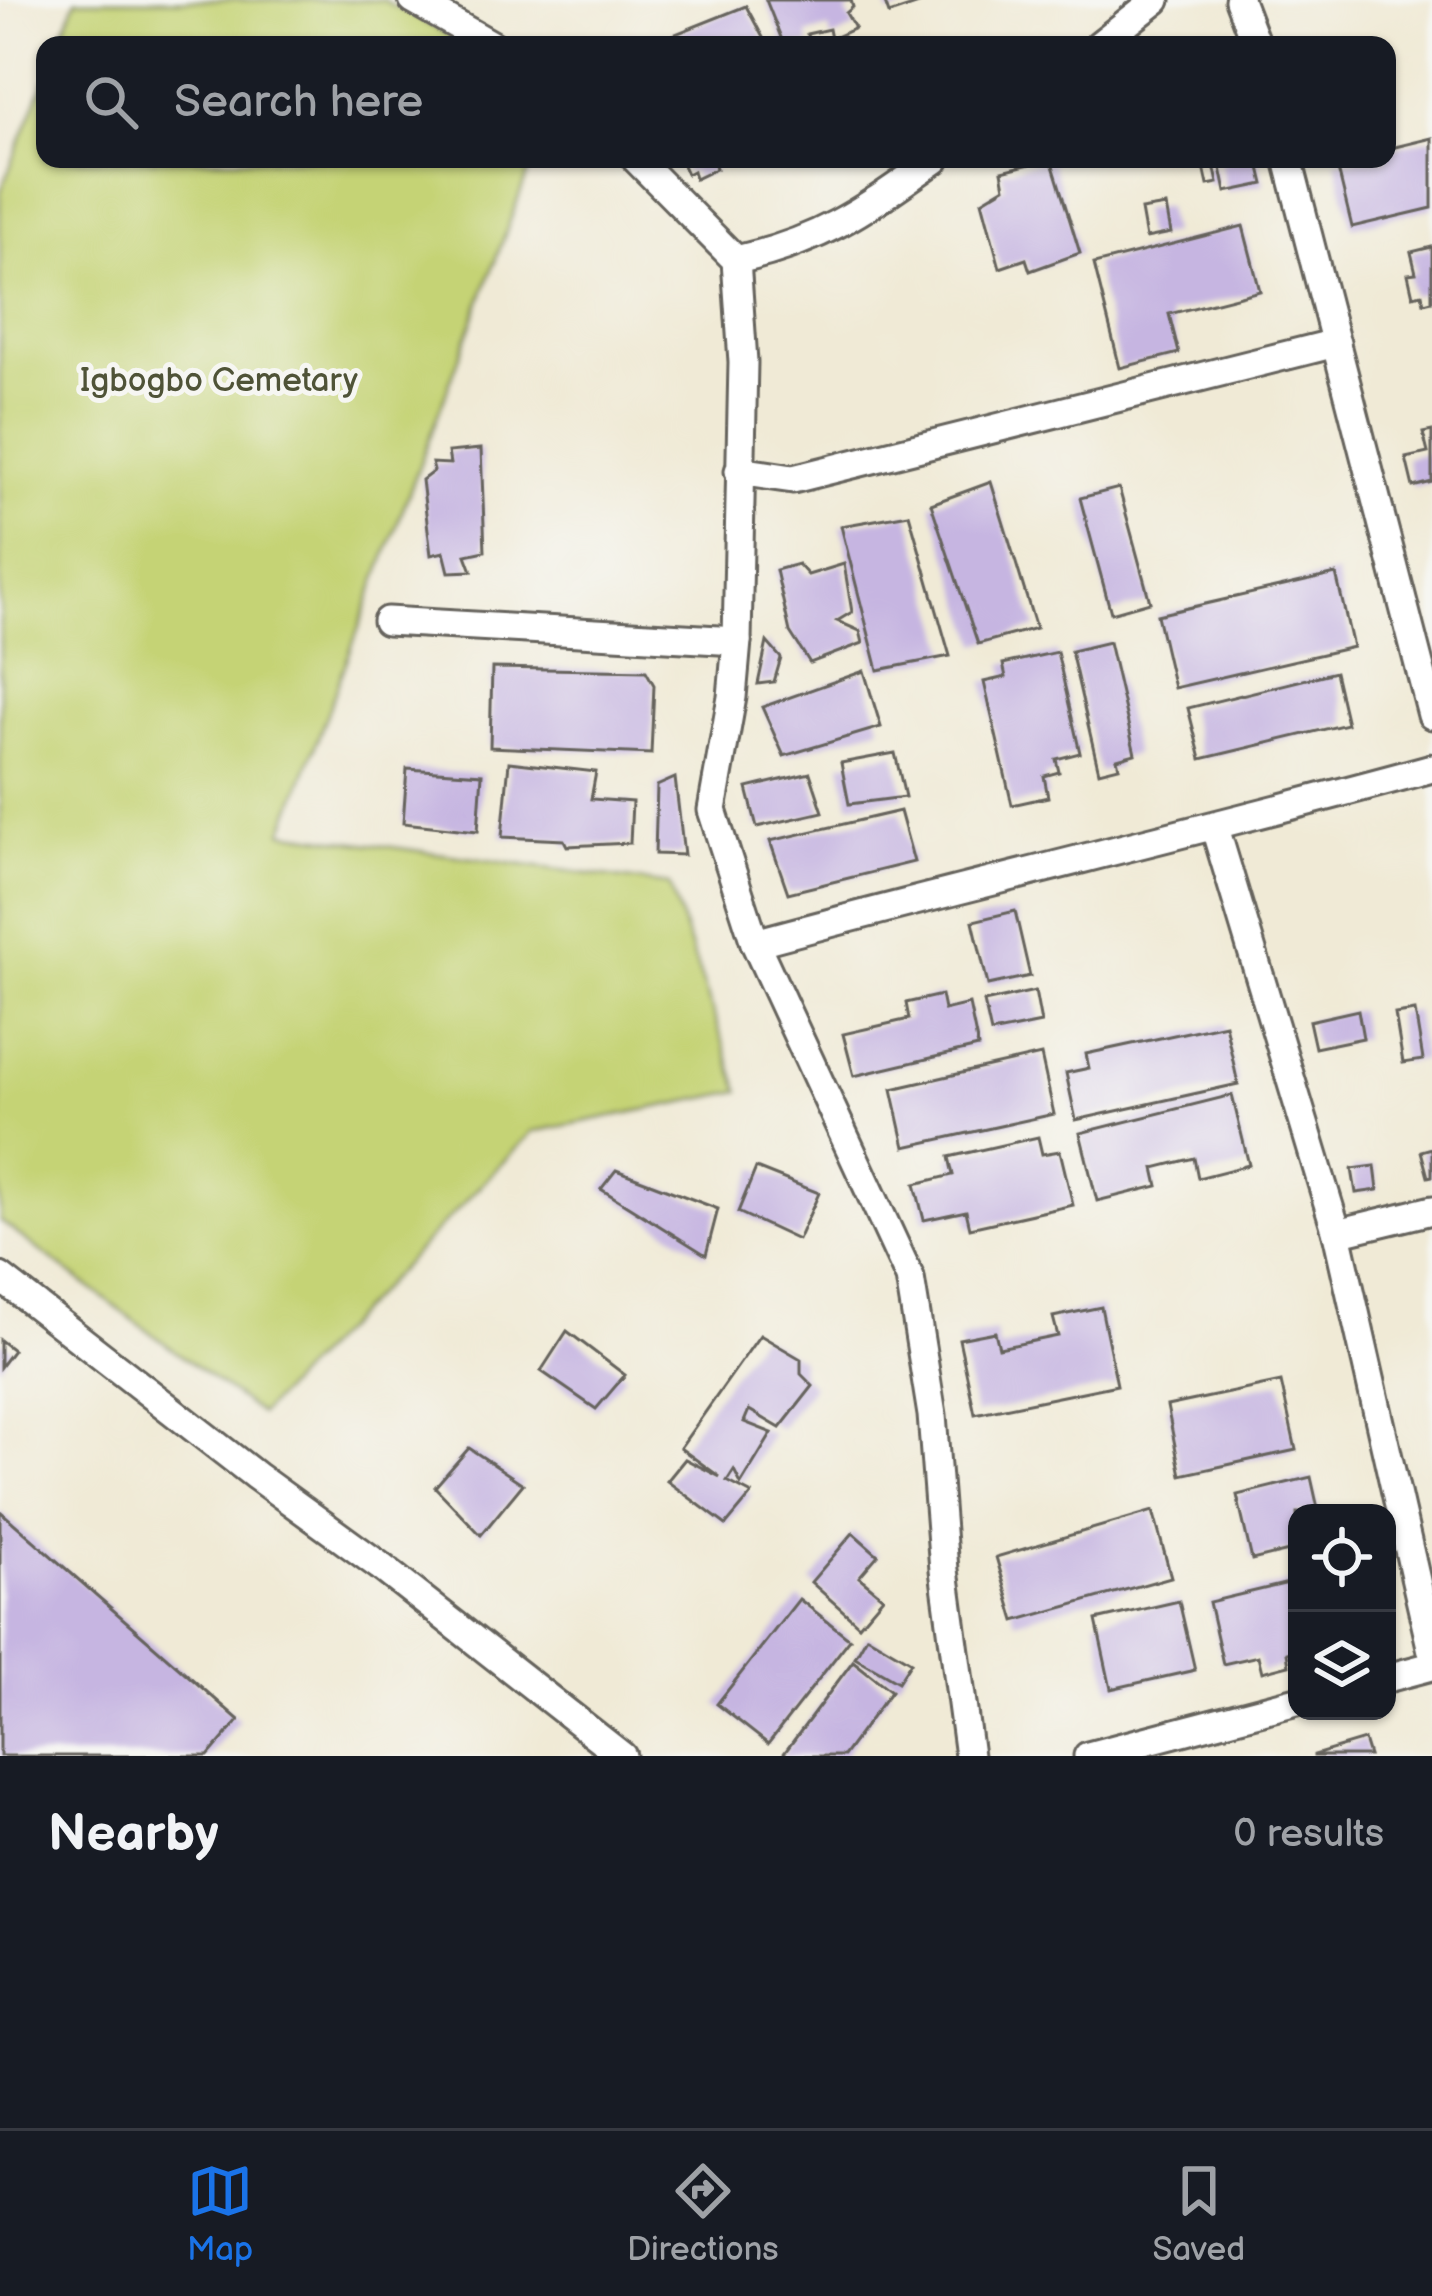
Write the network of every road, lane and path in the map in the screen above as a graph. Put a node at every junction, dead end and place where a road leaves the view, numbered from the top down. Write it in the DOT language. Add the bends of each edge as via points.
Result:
graph roads {
  1 [pos="413,0"];
  2 [pos="1156,0"];
  3 [pos="1239,0"];
  4 [pos="476,36"];
  5 [pos="1110,36"];
  6 [pos="1253,36"];
  7 [pos="645,168"];
  8 [pos="923,168"];
  9 [pos="1290,168"];
  10 [pos="736,260"];
  11 [pos="1336,343"];
  12 [pos="739,471"];
  13 [pos="387,621"];
  14 [pos="737,641"];
  15 [pos="1432,716"];
  16 [pos="1432,768"];
  17 [pos="1215,828"];
  18 [pos="755,943"];
  19 [pos="1432,1210"];
  20 [pos="1336,1233"];
  21 [pos="0,1277"];
  22 [pos="1432,1651"];
  23 [pos="1432,1666"];
  24 [pos="1396,1676"];
  25 [pos="1288,1703"];
  26 [pos="622,1756"];
  27 [pos="968,1756"];
  28 [pos="1088,1756"];
  1 -- 4 [label="street"];
  2 -- 5 [label="street"];
  3 -- 6 [label="street"];
  7 -- 10 [label="street"];
  8 -- 10 [label="street" via="832,230"];
  9 -- 11 [label="street"];
  10 -- 12 [label="street"];
  11 -- 12 [label="street" via="794,478"];
  11 -- 15 [label="street"];
  12 -- 14 [label="street"];
  13 -- 14 [label="street"];
  14 -- 18 [label="street" via="712,810"];
  16 -- 17 [label="street"];
  17 -- 18 [label="street"];
  17 -- 20 [label="street"];
  18 -- 27 [label="street" via="910,1278"];
  19 -- 20 [label="street"];
  20 -- 22 [label="street"];
  21 -- 26 [label="street"];
  23 -- 24 [label="street"];
  25 -- 28 [label="street"];
}
